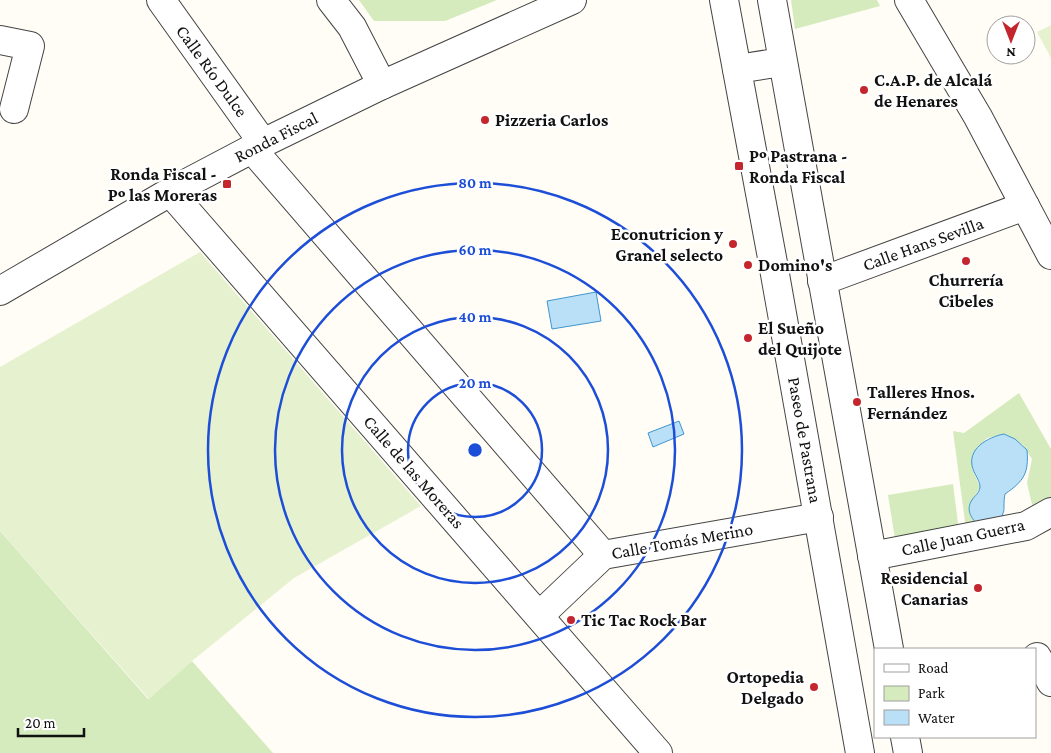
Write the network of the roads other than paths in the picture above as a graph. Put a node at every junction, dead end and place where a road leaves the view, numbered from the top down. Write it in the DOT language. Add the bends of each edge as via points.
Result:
graph roads {
  1 [pos="161,0"];
  2 [pos="331,0"];
  3 [pos="724,0"];
  4 [pos="772,0"];
  5 [pos="909,0"];
  6 [pos="568,1"];
  7 [pos="0,40"];
  8 [pos="782,62"];
  9 [pos="737,69"];
  10 [pos="382,85"];
  11 [pos="14,109"];
  12 [pos="258,146"];
  13 [pos="170,192"];
  14 [pos="1025,206"];
  15 [pos="1051,255"];
  16 [pos="822,281"];
  17 [pos="0,291"];
  18 [pos="1051,512"];
  19 [pos="819,517"];
  20 [pos="603,555"];
  21 [pos="872,556"];
  22 [pos="540,616"];
  23 [pos="889,648"];
  24 [pos="1041,656"];
  25 [pos="1051,682"];
  26 [pos="905,738"];
  27 [pos="658,753"];
  28 [pos="860,753"];
  29 [pos="908,753"];
  1 -- 12 [label="street, Calle Río Dulce"];
  2 -- 10 [label="street" via="352,26"];
  3 -- 9 [label="street, Paseo de Pastrana"];
  4 -- 8 [label="street"];
  5 -- 14 [label="street" via="978,117"];
  6 -- 10 [label="street, Ronda Fiscal"];
  7 -- 11 [label="street" via="30,46"];
  8 -- 9 [label="street"];
  8 -- 16 [label="street"];
  9 -- 19 [label="street, Paseo de Pastrana"];
  10 -- 12 [label="street, Ronda Fiscal"];
  12 -- 13 [label="street, Ronda Fiscal"];
  12 -- 20 [label="street, Calle Río Dulce"];
  13 -- 17 [label="street, Ronda Fiscal"];
  13 -- 22 [label="street, Calle de las Moreras"];
  14 -- 15 [label="street"];
  14 -- 16 [label="street, Calle Hans Sevilla"];
  16 -- 21 [label="street"];
  18 -- 21 [label="street, Calle Juan Guerra" via="1026,526"];
  19 -- 20 [label="street, Calle Tomás Merino"];
  19 -- 28 [label="street, Paseo de Pastrana"];
  20 -- 22 [label="street, Calle Tomás Merino"];
  21 -- 23 [label="street"];
  22 -- 27 [label="street, Calle de las Moreras"];
  24 -- 25 [label="street"];
  26 -- 29 [label="street"];
}
